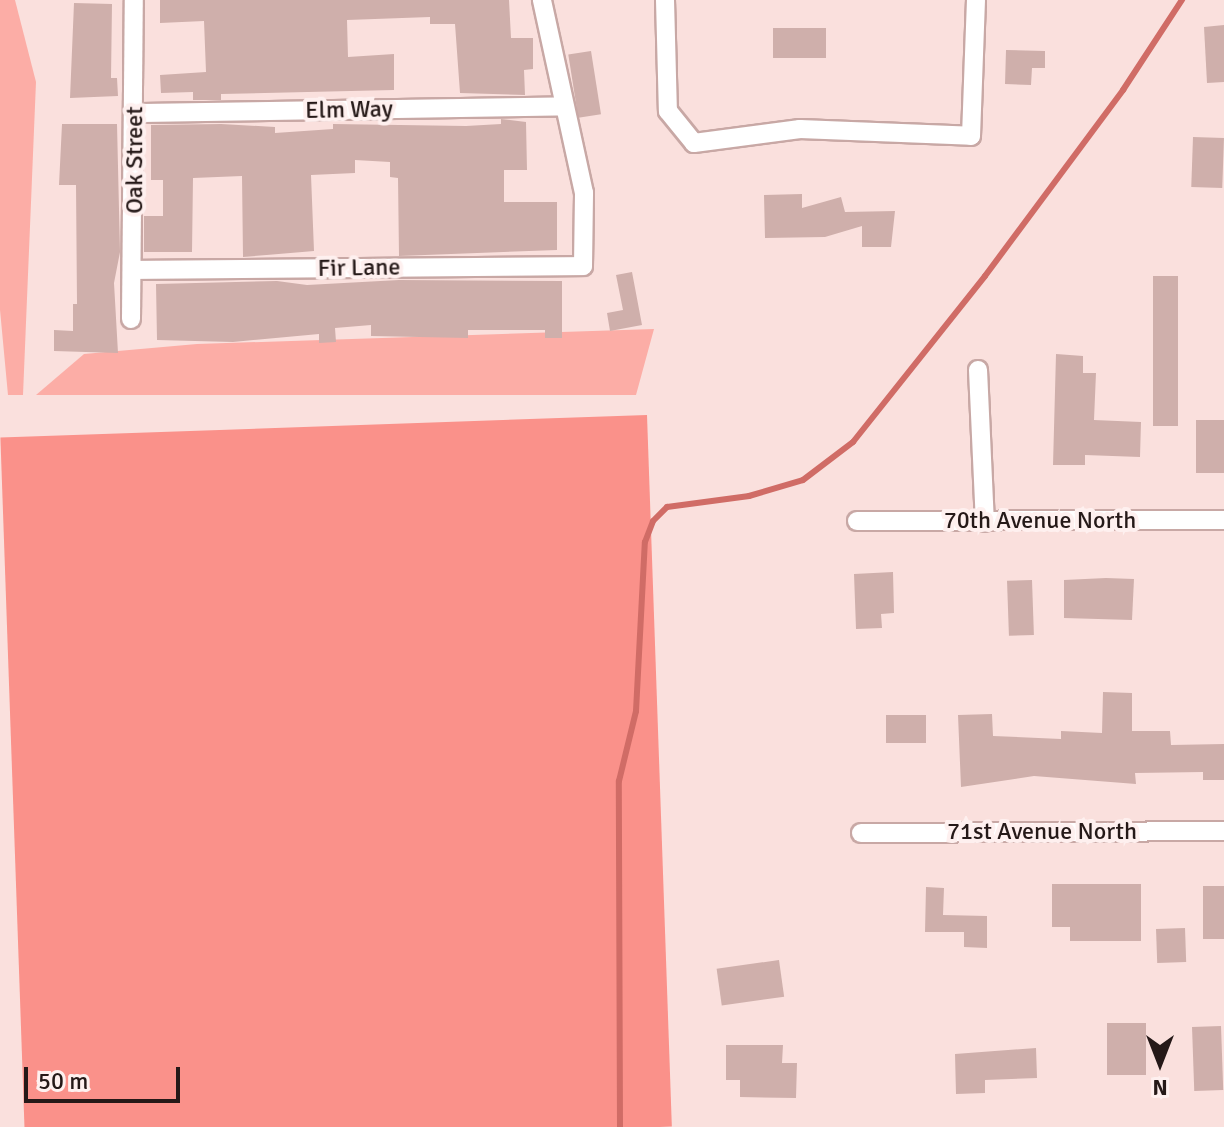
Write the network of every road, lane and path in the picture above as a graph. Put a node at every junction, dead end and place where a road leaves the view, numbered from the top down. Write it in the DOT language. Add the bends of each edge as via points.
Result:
graph roads {
  1 [pos="134,0"];
  2 [pos="542,0"];
  3 [pos="665,0"];
  4 [pos="976,0"];
  5 [pos="563,106"];
  6 [pos="135,113"];
  7 [pos="135,270"];
  8 [pos="131,319"];
  9 [pos="978,370"];
  10 [pos="1224,520"];
  11 [pos="857,521"];
  12 [pos="985,522"];
  13 [pos="1224,831"];
  14 [pos="861,833"];
  1 -- 6 [label="street, Oak Street"];
  2 -- 5 [label="street"];
  3 -- 4 [label="street" via="668,111 694,143 800,129 971,136"];
  5 -- 6 [label="street, Elm Way"];
  5 -- 7 [label="street, Fir Lane" via="584,193 583,266"];
  6 -- 7 [label="street, Oak Street"];
  7 -- 8 [label="street, Oak Street"];
  9 -- 12 [label="street"];
  10 -- 12 [label="street, 70th Avenue North"];
  11 -- 12 [label="street, 70th Avenue North"];
  13 -- 14 [label="street, 71st Avenue North"];
}
